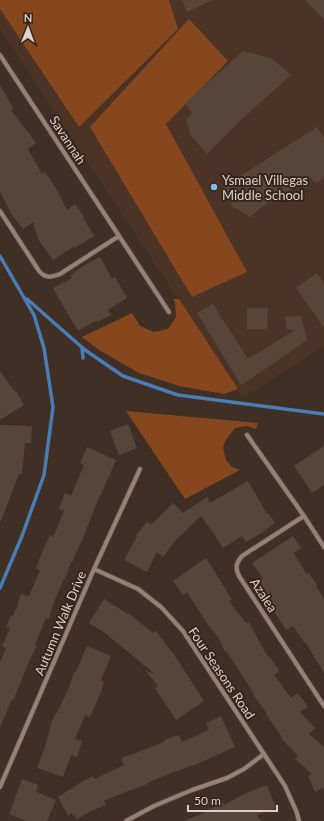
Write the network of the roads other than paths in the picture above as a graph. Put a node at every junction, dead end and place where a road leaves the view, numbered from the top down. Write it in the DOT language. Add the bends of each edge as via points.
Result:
graph roads {
  1 [pos="0,55"];
  2 [pos="0,211"];
  3 [pos="119,236"];
  4 [pos="169,312"];
  5 [pos="247,435"];
  6 [pos="140,469"];
  7 [pos="304,516"];
  8 [pos="324,547"];
  9 [pos="94,569"];
  10 [pos="324,706"];
  11 [pos="264,754"];
  12 [pos="0,786"];
  13 [pos="126,821"];
  14 [pos="300,821"];
  1 -- 3 [label="street, Savannah"];
  2 -- 3 [label="street" via="40,271 48,277 60,274"];
  3 -- 4 [label="street, Savannah"];
  5 -- 7 [label="street"];
  6 -- 9 [label="street, Autumn Walk Drive"];
  7 -- 8 [label="street"];
  7 -- 10 [label="street, Azalea" via="242,556 236,565 239,576"];
  9 -- 11 [label="street, Four Seasons Road" via="138,589 161,607 182,631"];
  9 -- 12 [label="street, Autumn Walk Drive"];
  11 -- 13 [label="street" via="227,778 154,806"];
  11 -- 14 [label="street, Four Seasons Road" via="285,786"];
}
